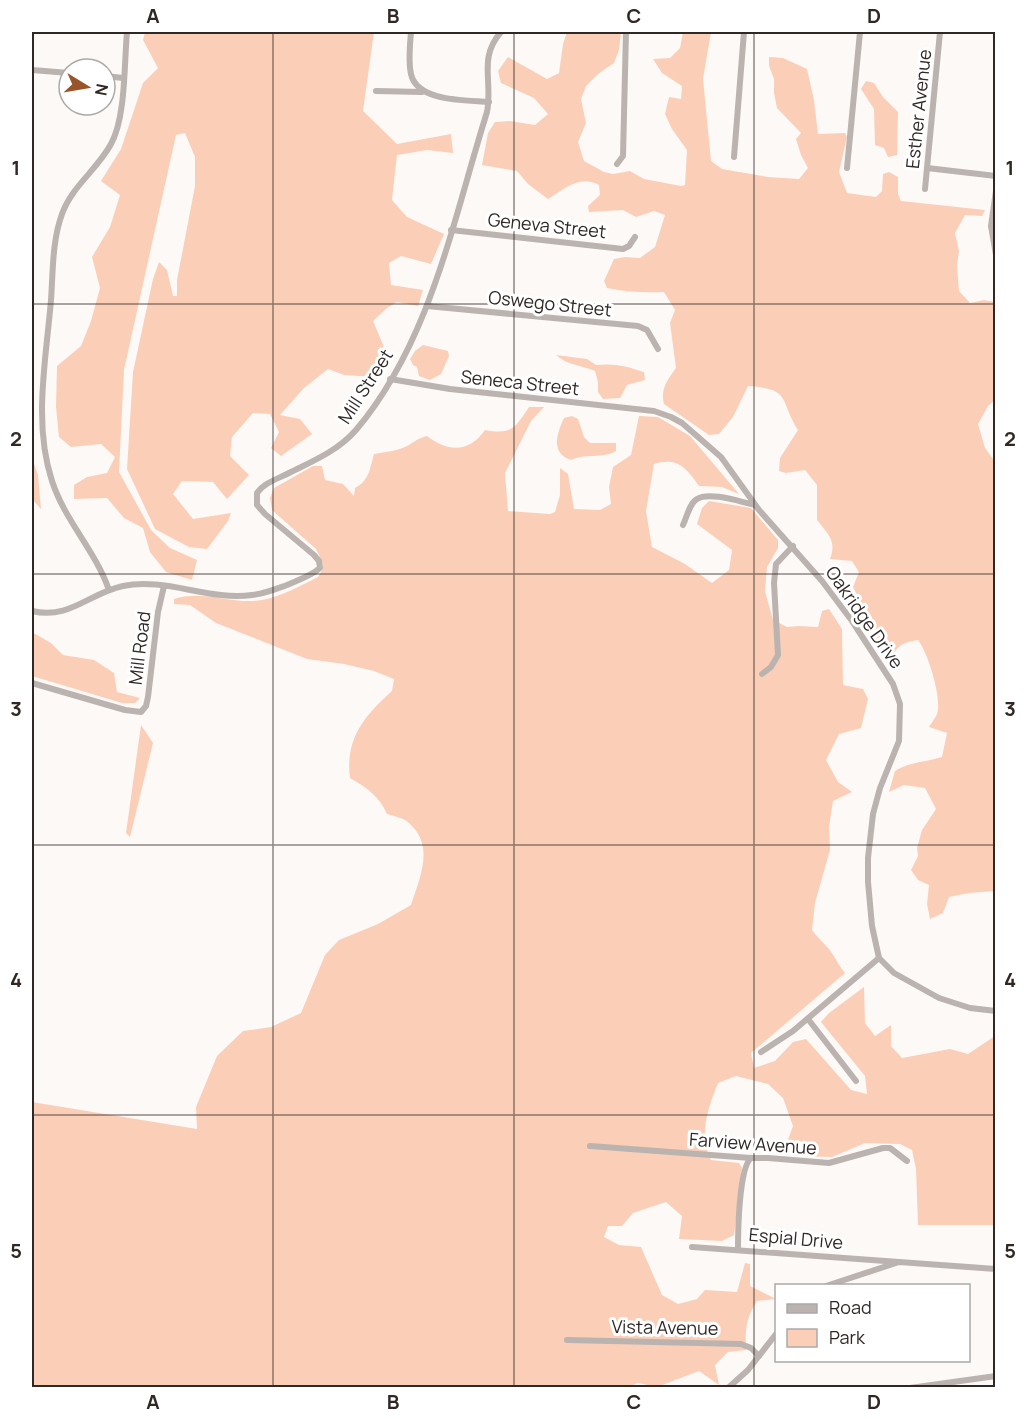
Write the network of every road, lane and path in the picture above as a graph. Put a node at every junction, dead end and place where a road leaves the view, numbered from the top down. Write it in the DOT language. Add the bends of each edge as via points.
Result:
graph roads {
  1 [pos="127,32"];
  2 [pos="411,32"];
  3 [pos="501,32"];
  4 [pos="626,32"];
  5 [pos="744,32"];
  6 [pos="860,32"];
  7 [pos="940,32"];
  8 [pos="32,70"];
  9 [pos="57,72"];
  10 [pos="117,77"];
  11 [pos="123,78"];
  12 [pos="376,91"];
  13 [pos="423,92"];
  14 [pos="489,102"];
  15 [pos="734,157"];
  16 [pos="617,164"];
  17 [pos="847,168"];
  18 [pos="927,168"];
  19 [pos="996,176"];
  20 [pos="925,189"];
  21 [pos="996,191"];
  22 [pos="994,218"];
  23 [pos="451,230"];
  24 [pos="634,237"];
  25 [pos="996,255"];
  26 [pos="427,306"];
  27 [pos="658,348"];
  28 [pos="390,380"];
  29 [pos="647,411"];
  30 [pos="755,505"];
  31 [pos="683,525"];
  32 [pos="793,546"];
  33 [pos="164,586"];
  34 [pos="109,590"];
  35 [pos="32,611"];
  36 [pos="762,674"];
  37 [pos="32,682"];
  38 [pos="879,958"];
  39 [pos="996,1011"];
  40 [pos="807,1019"];
  41 [pos="761,1052"];
  42 [pos="856,1081"];
  43 [pos="591,1146"];
  44 [pos="751,1158"];
  45 [pos="907,1161"];
  46 [pos="692,1247"];
  47 [pos="738,1249"];
  48 [pos="899,1262"];
  49 [pos="996,1269"];
  50 [pos="832,1284"];
  51 [pos="775,1336"];
  52 [pos="567,1340"];
  53 [pos="759,1356"];
  54 [pos="996,1376"];
  55 [pos="728,1388"];
  56 [pos="910,1388"];
  1 -- 11 [label="street"];
  2 -- 13 [label="street" via="411,75"];
  3 -- 14 [label="street, Mill Street" via="488,52"];
  4 -- 16 [label="street" via="623,156"];
  5 -- 15 [label="street"];
  6 -- 17 [label="street"];
  7 -- 18 [label="street, Esther Avenue"];
  8 -- 9 [label="street"];
  10 -- 11 [label="street"];
  11 -- 34 [label="street" via="120,117 113,142 75,189 60,218 42,417 44,453 55,490 98,562"];
  12 -- 13 [label="street"];
  13 -- 14 [label="street"];
  14 -- 23 [label="street, Mill Street"];
  18 -- 19 [label="street"];
  18 -- 20 [label="street, Esther Avenue"];
  21 -- 22 [label="street"];
  22 -- 25 [label="street"];
  23 -- 24 [label="street, Geneva Street" via="623,249"];
  23 -- 26 [label="street, Mill Street"];
  26 -- 27 [label="street, Oswego Street" via="638,327 647,330"];
  26 -- 28 [label="street, Mill Street"];
  28 -- 29 [label="street, Seneca Street"];
  28 -- 33 [label="street, Mill Street" via="368,414 339,446 257,493 257,505 314,555 320,568 251,596"];
  29 -- 30 [label="street, Oakridge Drive" via="671,417 702,440 721,457"];
  30 -- 31 [label="street" via="705,496 696,499"];
  30 -- 32 [label="street, Oakridge Drive"];
  32 -- 36 [label="street" via="776,564 778,655"];
  32 -- 38 [label="street, Oakridge Drive" via="858,630 893,684 900,704 899,741 880,788 868,858 872,926"];
  33 -- 34 [label="street" via="130,584"];
  33 -- 37 [label="street, Mill Road" via="144,710 125,710"];
  34 -- 35 [label="street" via="75,608"];
  38 -- 39 [label="street" via="894,973 939,998"];
  38 -- 40 [label="street"];
  40 -- 41 [label="street"];
  40 -- 42 [label="street"];
  43 -- 44 [label="street, Farview Avenue"];
  44 -- 45 [label="street, Farview Avenue" via="824,1164 890,1148"];
  44 -- 47 [label="street" via="745,1167"];
  46 -- 47 [label="street, Espial Drive"];
  47 -- 48 [label="street, Espial Drive"];
  48 -- 49 [label="street, Espial Drive"];
  48 -- 50 [label="street"];
  51 -- 53 [label="street"];
  52 -- 53 [label="street, Vista Avenue" via="741,1344"];
  53 -- 55 [label="street"];
  54 -- 56 [label="street"];
}
